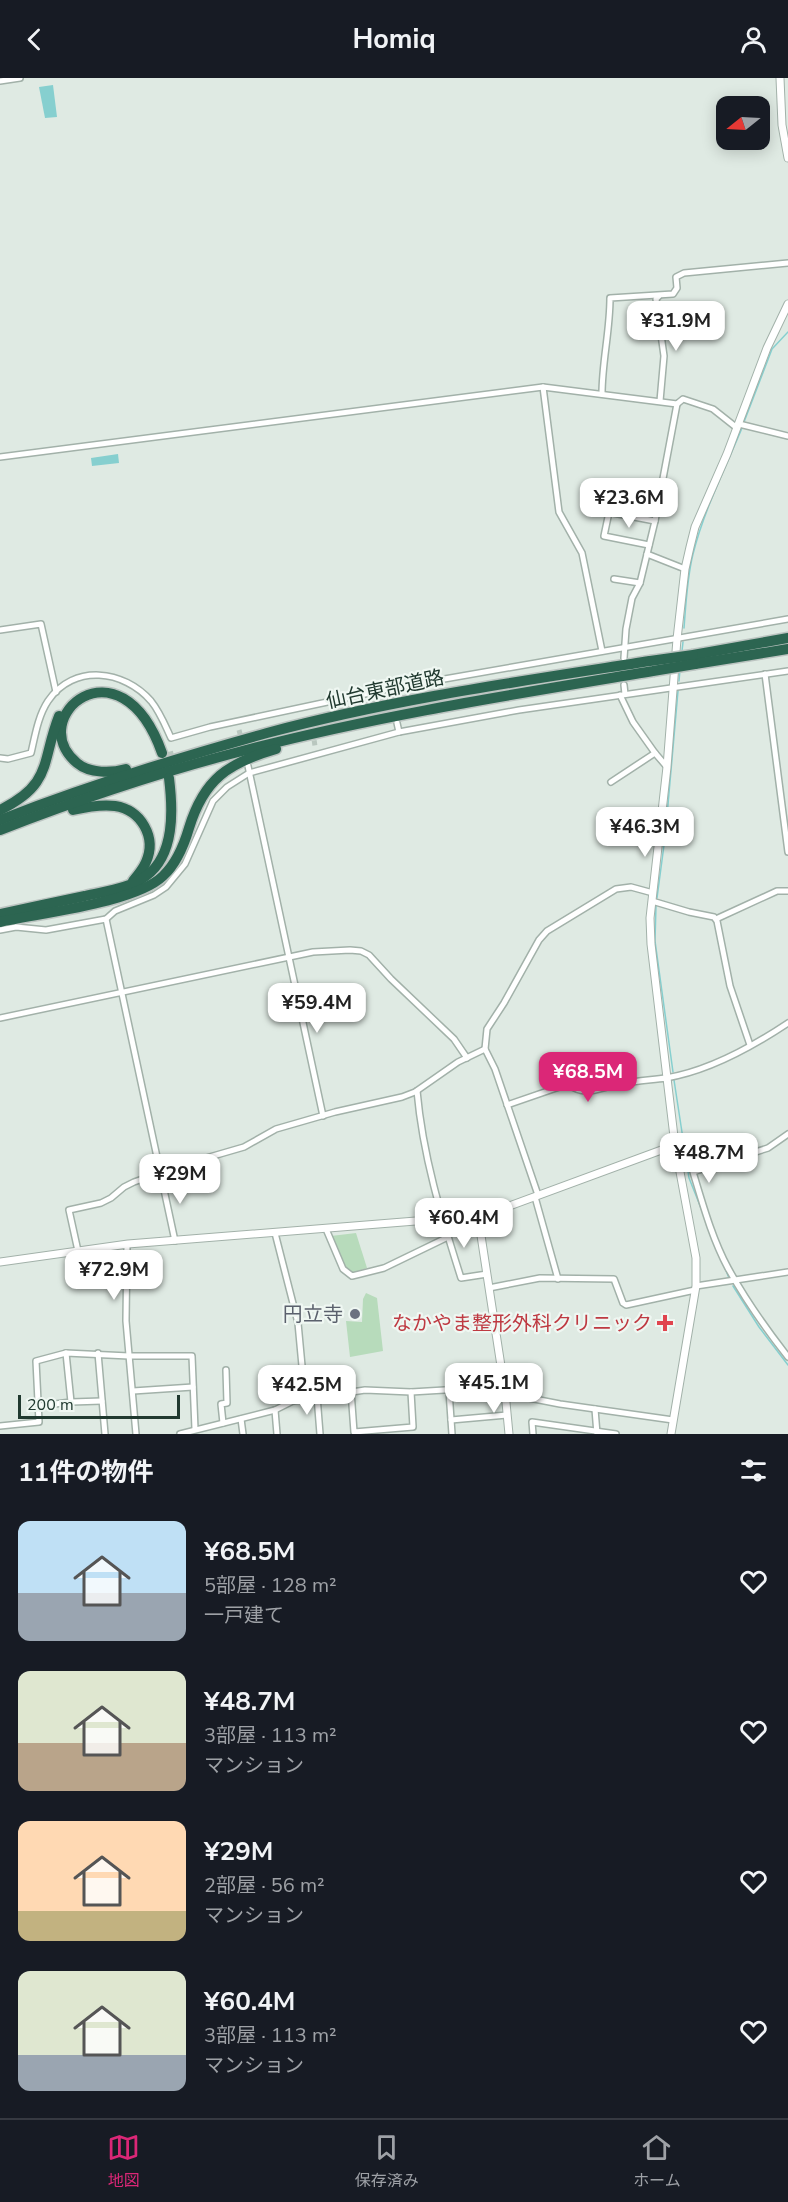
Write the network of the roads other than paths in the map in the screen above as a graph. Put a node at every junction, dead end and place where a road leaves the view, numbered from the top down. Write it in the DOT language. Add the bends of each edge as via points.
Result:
graph roads {
  1 [pos="20,78"];
  2 [pos="780,78"];
  3 [pos="0,81"];
  4 [pos="788,158"];
  5 [pos="788,263"];
  6 [pos="659,296"];
  7 [pos="788,304"];
  8 [pos="543,387"];
  9 [pos="602,394"];
  10 [pos="660,401"];
  11 [pos="677,404"];
  12 [pos="738,426"];
  13 [pos="788,436"];
  14 [pos="0,458"];
  15 [pos="657,508"];
  16 [pos="608,512"];
  17 [pos="655,521"];
  18 [pos="649,545"];
  19 [pos="646,554"];
  20 [pos="685,569"];
  21 [pos="614,579"];
  22 [pos="640,583"];
  23 [pos="786,619"];
  24 [pos="0,630"];
  25 [pos="786,633"];
  26 [pos="677,639"];
  27 [pos="624,648"];
  28 [pos="788,649"];
  29 [pos="602,651"];
  30 [pos="624,658"];
  31 [pos="694,659"];
  32 [pos="652,666"];
  33 [pos="788,670"];
  34 [pos="765,674"];
  35 [pos="624,685"];
  36 [pos="674,686"];
  37 [pos="393,688"];
  38 [pos="56,692"];
  39 [pos="623,695"];
  40 [pos="395,697"];
  41 [pos="308,706"];
  42 [pos="310,714"];
  43 [pos="400,718"];
  44 [pos="237,721"];
  45 [pos="320,721"];
  46 [pos="239,730"];
  47 [pos="399,732"];
  48 [pos="315,746"];
  49 [pos="655,753"];
  50 [pos="317,754"];
  51 [pos="0,758"];
  52 [pos="248,766"];
  53 [pos="667,767"];
  54 [pos="249,773"];
  55 [pos="611,782"];
  56 [pos="0,810"];
  57 [pos="0,820"];
  58 [pos="0,831"];
  59 [pos="788,852"];
  60 [pos="131,884"];
  61 [pos="149,885"];
  62 [pos="788,891"];
  63 [pos="652,897"];
  64 [pos="0,914"];
  65 [pos="106,918"];
  66 [pos="716,919"];
  67 [pos="0,921"];
  68 [pos="0,930"];
  69 [pos="288,957"];
  70 [pos="120,992"];
  71 [pos="0,1018"];
  72 [pos="788,1023"];
  73 [pos="750,1045"];
  74 [pos="485,1049"];
  75 [pos="467,1058"];
  76 [pos="667,1078"];
  77 [pos="417,1091"];
  78 [pos="507,1105"];
  79 [pos="323,1116"];
  80 [pos="788,1134"];
  81 [pos="675,1145"];
  82 [pos="161,1174"];
  83 [pos="536,1196"];
  84 [pos="478,1216"];
  85 [pos="443,1219"];
  86 [pos="326,1229"];
  87 [pos="275,1233"];
  88 [pos="448,1237"];
  89 [pos="175,1240"];
  90 [pos="127,1244"];
  91 [pos="78,1251"];
  92 [pos="0,1262"];
  93 [pos="788,1272"];
  94 [pos="488,1274"];
  95 [pos="558,1279"];
  96 [pos="736,1281"];
  97 [pos="489,1288"];
  98 [pos="695,1288"];
  99 [pos="66,1353"];
  100 [pos="98,1353"];
  101 [pos="129,1356"];
  102 [pos="788,1357"];
  103 [pos="226,1370"];
  104 [pos="288,1375"];
  105 [pos="193,1387"];
  106 [pos="449,1390"];
  107 [pos="133,1391"];
  108 [pos="351,1391"];
  109 [pos="411,1392"];
  110 [pos="505,1392"];
  111 [pos="317,1396"];
  112 [pos="305,1398"];
  113 [pos="102,1401"];
  114 [pos="292,1401"];
  115 [pos="71,1402"];
  116 [pos="39,1406"];
  117 [pos="595,1409"];
  118 [pos="275,1410"];
  119 [pos="507,1415"];
  120 [pos="241,1419"];
  121 [pos="451,1420"];
  122 [pos="673,1420"];
  123 [pos="224,1423"];
  124 [pos="0,1426"];
  125 [pos="210,1426"];
  126 [pos="565,1426"];
  127 [pos="195,1429"];
  128 [pos="414,1431"];
  129 [pos="597,1433"];
  130 [pos="105,1434"];
  131 [pos="136,1434"];
  132 [pos="180,1434"];
  133 [pos="211,1434"];
  134 [pos="243,1434"];
  135 [pos="277,1434"];
  136 [pos="320,1434"];
  137 [pos="452,1434"];
  138 [pos="508,1434"];
  139 [pos="533,1434"];
  140 [pos="566,1434"];
  141 [pos="616,1434"];
  142 [pos="671,1434"];
  1 -- 3 [label="street"];
  2 -- 4 [label="street"];
  5 -- 6 [label="street" via="684,273 676,277 675,292"];
  6 -- 9 [label="street" via="610,298"];
  6 -- 10 [label="street" via="656,299 664,356"];
  7 -- 12 [label="street"];
  8 -- 9 [label="street"];
  8 -- 14 [label="street"];
  8 -- 29 [label="street" via="559,512 582,553"];
  9 -- 10 [label="street"];
  10 -- 11 [label="street"];
  11 -- 12 [label="street" via="683,399 712,409"];
  11 -- 15 [label="street"];
  12 -- 13 [label="street"];
  12 -- 20 [label="street" via="695,527"];
  15 -- 16 [label="street" via="612,498"];
  15 -- 17 [label="street"];
  16 -- 17 [label="street"];
  16 -- 18 [label="street" via="604,536"];
  17 -- 18 [label="street"];
  18 -- 19 [label="street"];
  19 -- 20 [label="street"];
  19 -- 22 [label="street"];
  20 -- 26 [label="street"];
  21 -- 22 [label="street"];
  22 -- 27 [label="street" via="632,598"];
  23 -- 25 [label="street"];
  23 -- 26 [label="street"];
  24 -- 38 [label="street" via="41,624"];
  25 -- 31 [label="highway, 仙台東部道路"];
  26 -- 27 [label="street"];
  26 -- 36 [label="street"];
  27 -- 29 [label="street"];
  27 -- 30 [label="street"];
  28 -- 31 [label="highway, 仙台東部道路"];
  29 -- 37 [label="street"];
  31 -- 32 [label="highway, 仙台東部道路, bridge"];
  32 -- 43 [label="highway, 仙台東部道路"];
  32 -- 45 [label="highway, 仙台東部道路" via="494,686"];
  33 -- 34 [label="street"];
  34 -- 36 [label="street"];
  34 -- 59 [label="street"];
  35 -- 39 [label="street"];
  36 -- 39 [label="street"];
  36 -- 53 [label="street"];
  37 -- 40 [label="street"];
  37 -- 41 [label="street"];
  38 -- 44 [label="street" via="91,675 120,678 150,701 171,738"];
  38 -- 51 [label="street" via="40,718 31,753"];
  39 -- 47 [label="street"];
  39 -- 49 [label="street" via="633,722"];
  41 -- 42 [label="street"];
  41 -- 44 [label="street"];
  43 -- 47 [label="street"];
  43 -- 58 [label="highway, 仙台東部道路" via="212,759 51,810"];
  43 -- 61 [label="highway" via="268,751 228,768 200,798 172,865 163,877"];
  44 -- 46 [label="street"];
  45 -- 56 [label="highway" via="252,734 114,772 87,769 71,757 63,737 65,715 85,695 106,691 119,694 143,716 165,752 153,720 136,700 112,687 87,688 61,712 47,762 35,785"];
  45 -- 57 [label="highway, 仙台東部道路" via="191,755"];
  47 -- 50 [label="street"];
  48 -- 50 [label="street"];
  49 -- 53 [label="street"];
  49 -- 55 [label="street"];
  50 -- 54 [label="street"];
  52 -- 54 [label="street"];
  53 -- 63 [label="street"];
  54 -- 65 [label="street" via="213,801 177,876 154,895"];
  54 -- 69 [label="street"];
  58 -- 60 [label="highway" via="86,807 122,808 141,820 149,840 146,864"];
  60 -- 61 [label="highway" via="147,876 165,849 172,777 176,813 173,838 166,860"];
  60 -- 64 [label="highway"];
  61 -- 67 [label="highway" via="107,900"];
  62 -- 66 [label="street" via="777,891"];
  63 -- 66 [label="street"];
  63 -- 74 [label="street" via="631,887 615,889 547,931 487,1029"];
  63 -- 76 [label="street" via="651,944"];
  65 -- 68 [label="street" via="46,930"];
  65 -- 70 [label="street"];
  66 -- 73 [label="street" via="730,986"];
  69 -- 70 [label="street"];
  69 -- 75 [label="street" via="328,950 361,951 369,955 454,1039"];
  69 -- 79 [label="street"];
  70 -- 71 [label="street"];
  70 -- 82 [label="street"];
  72 -- 73 [label="street"];
  73 -- 76 [label="street" via="713,1064"];
  74 -- 75 [label="street"];
  74 -- 78 [label="street"];
  75 -- 77 [label="street"];
  76 -- 78 [label="street" via="586,1092 568,1084"];
  76 -- 81 [label="street"];
  77 -- 79 [label="street"];
  77 -- 85 [label="street" via="421,1135"];
  78 -- 83 [label="street"];
  79 -- 82 [label="street" via="276,1129 244,1148"];
  80 -- 96 [label="street" via="768,1148 693,1172 706,1216"];
  81 -- 83 [label="street"];
  81 -- 98 [label="street" via="696,1258"];
  82 -- 89 [label="street"];
  82 -- 91 [label="street" via="124,1187 101,1203 69,1210"];
  83 -- 84 [label="street"];
  83 -- 95 [label="street"];
  84 -- 85 [label="street"];
  84 -- 94 [label="street"];
  85 -- 86 [label="street"];
  85 -- 88 [label="street"];
  86 -- 87 [label="street"];
  86 -- 88 [label="street" via="343,1269 352,1276 384,1268"];
  87 -- 89 [label="street"];
  87 -- 112 [label="street" via="298,1323"];
  88 -- 94 [label="street" via="461,1278"];
  89 -- 90 [label="street"];
  90 -- 91 [label="street"];
  90 -- 101 [label="street"];
  91 -- 92 [label="street"];
  93 -- 96 [label="street"];
  94 -- 97 [label="street"];
  95 -- 97 [label="street" via="540,1278"];
  95 -- 98 [label="street" via="614,1279 626,1305"];
  96 -- 98 [label="street"];
  96 -- 102 [label="street"];
  97 -- 110 [label="street"];
  98 -- 122 [label="street"];
  99 -- 100 [label="street"];
  99 -- 115 [label="street"];
  99 -- 116 [label="street" via="36,1361"];
  100 -- 101 [label="street"];
  100 -- 113 [label="street"];
  101 -- 105 [label="street" via="192,1356"];
  101 -- 107 [label="street"];
  103 -- 123 [label="street"];
  104 -- 114 [label="street"];
  105 -- 107 [label="street"];
  105 -- 127 [label="street"];
  106 -- 109 [label="street"];
  106 -- 110 [label="street" via="478,1388"];
  106 -- 121 [label="street"];
  107 -- 131 [label="street"];
  108 -- 109 [label="street"];
  108 -- 111 [label="street"];
  108 -- 128 [label="street" via="354,1432"];
  109 -- 128 [label="street"];
  110 -- 117 [label="street"];
  110 -- 119 [label="street"];
  111 -- 112 [label="street"];
  111 -- 136 [label="street"];
  112 -- 114 [label="street"];
  113 -- 115 [label="street"];
  113 -- 130 [label="street"];
  114 -- 118 [label="street"];
  115 -- 116 [label="street"];
  116 -- 124 [label="street" via="39,1422"];
  117 -- 122 [label="street"];
  117 -- 129 [label="street"];
  118 -- 120 [label="street"];
  118 -- 135 [label="street"];
  119 -- 121 [label="street"];
  119 -- 138 [label="street"];
  120 -- 123 [label="street"];
  120 -- 134 [label="street"];
  121 -- 137 [label="street"];
  122 -- 142 [label="street"];
  123 -- 125 [label="street"];
  125 -- 127 [label="street"];
  125 -- 133 [label="street"];
  126 -- 129 [label="street"];
  126 -- 139 [label="street" via="532,1422"];
  126 -- 140 [label="street"];
  127 -- 132 [label="street"];
  129 -- 141 [label="street"];
}
